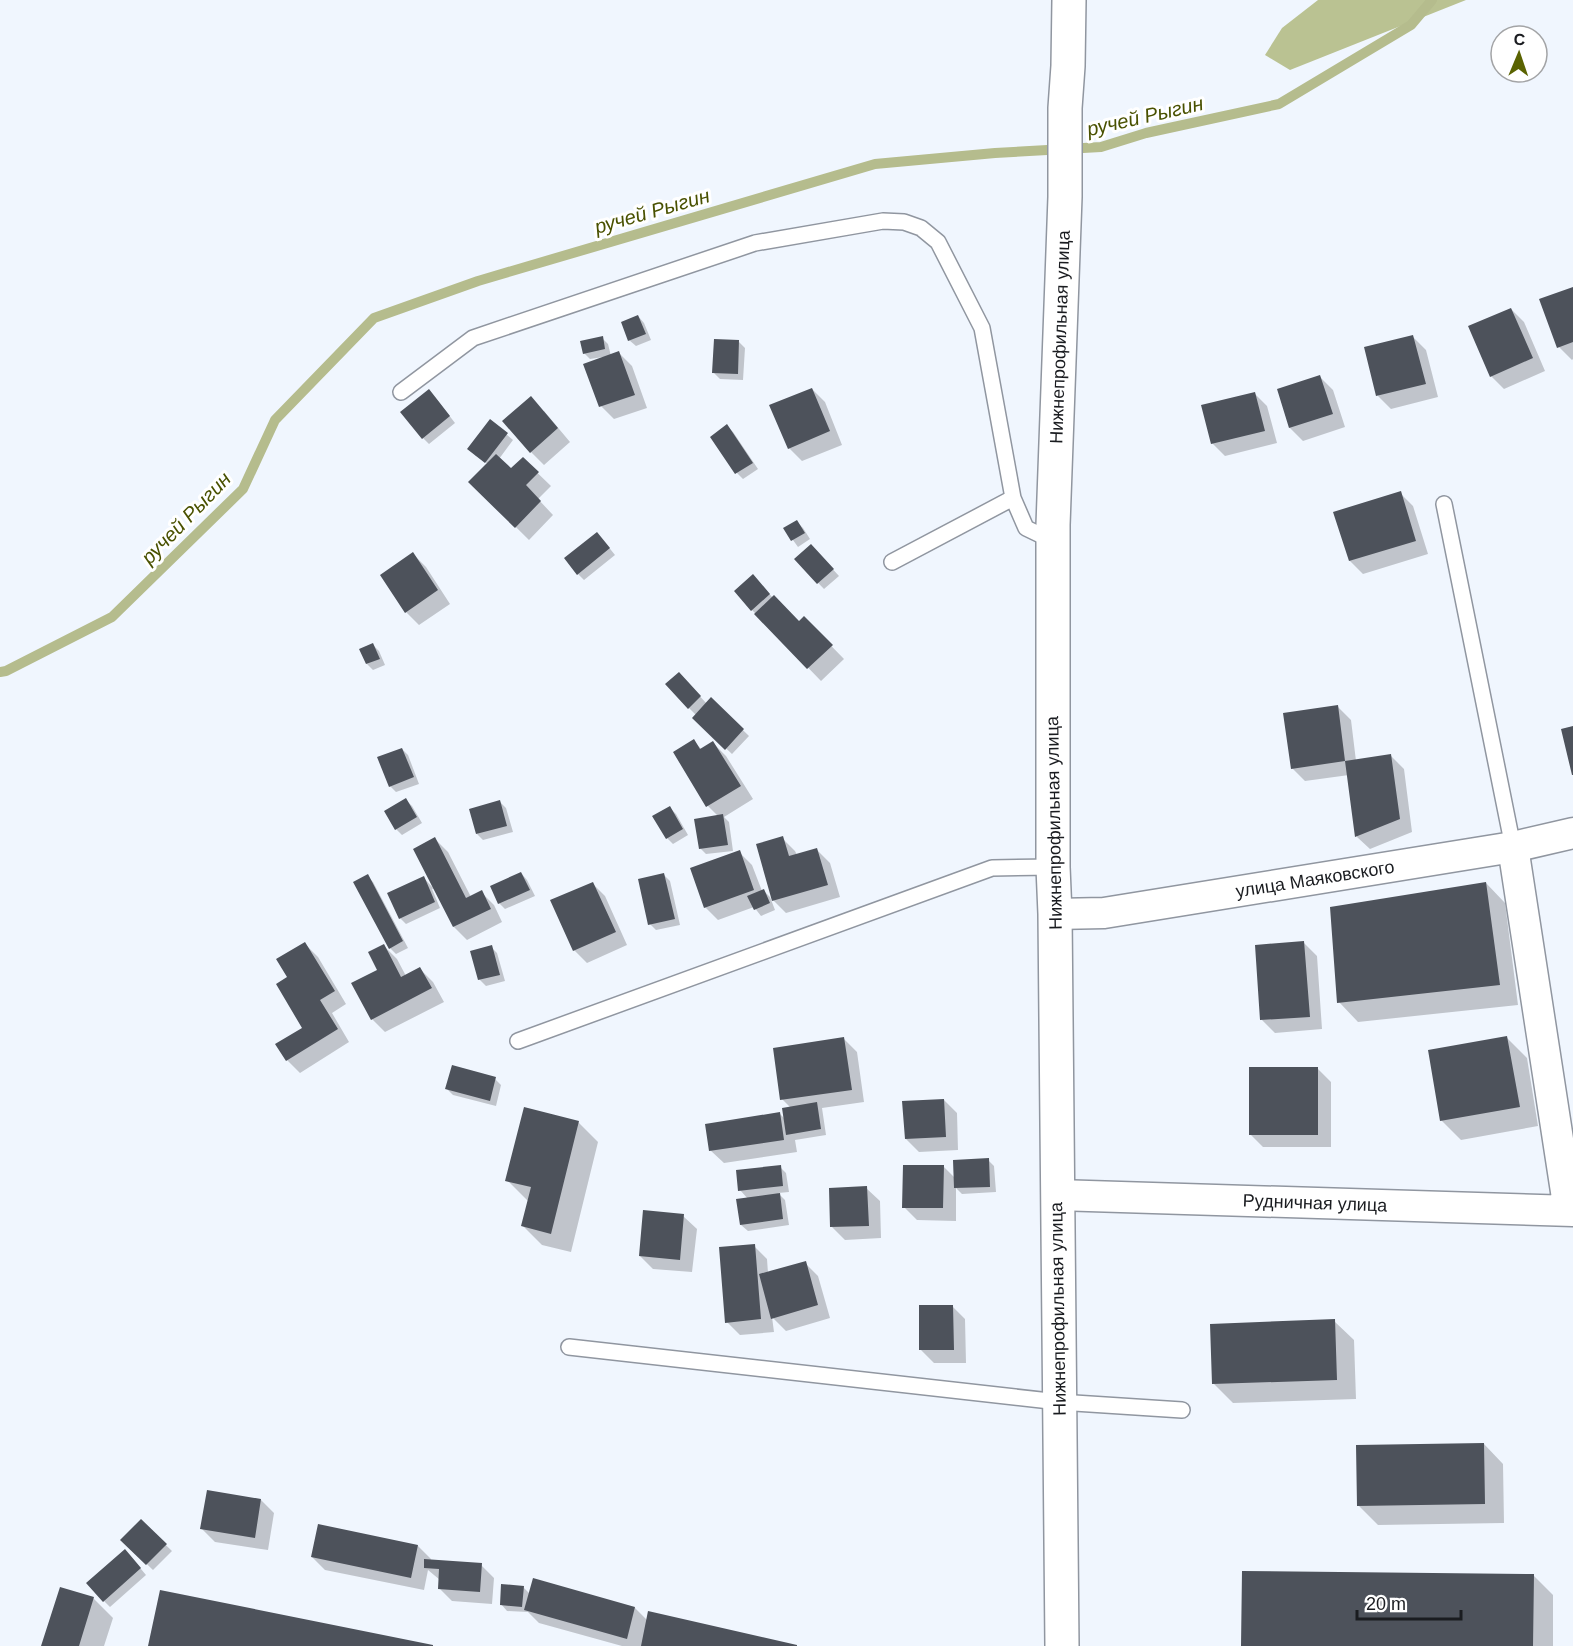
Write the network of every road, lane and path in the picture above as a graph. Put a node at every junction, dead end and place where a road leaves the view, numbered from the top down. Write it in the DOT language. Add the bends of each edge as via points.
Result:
graph roads {
  1 [pos="1069,0"];
  2 [pos="400,392"];
  3 [pos="1013,498"];
  4 [pos="1444,504"];
  5 [pos="1053,541"];
  6 [pos="892,562"];
  7 [pos="1573,833"];
  8 [pos="1513,848"];
  9 [pos="1053,867"];
  10 [pos="1055,915"];
  11 [pos="518,1041"];
  12 [pos="1057,1195"];
  13 [pos="1571,1211"];
  14 [pos="569,1347"];
  15 [pos="1059,1402"];
  16 [pos="1182,1410"];
  17 [pos="1062,1646"];
  1 -- 5 [label="street, Нижнепрофильная улица"];
  2 -- 3 [label="lane" via="473,338 755,243 883,221 904,222 921,228 938,242 982,328"];
  3 -- 5 [label="lane" via="1026,528"];
  3 -- 6 [label="lane"];
  4 -- 8 [label="lane"];
  5 -- 9 [label="street, Нижнепрофильная улица"];
  7 -- 8 [label="street, улица Маяковского"];
  8 -- 10 [label="street, улица Маяковского" via="1104,913"];
  8 -- 13 [label="street"];
  9 -- 10 [label="street, Нижнепрофильная улица"];
  9 -- 11 [label="lane" via="992,868"];
  10 -- 12 [label="street, Нижнепрофильная улица"];
  12 -- 13 [label="street, Рудничная улица"];
  12 -- 15 [label="street, Нижнепрофильная улица"];
  14 -- 15 [label="lane"];
  15 -- 16 [label="lane"];
  15 -- 17 [label="street, Нижнепрофильная улица"];
}
